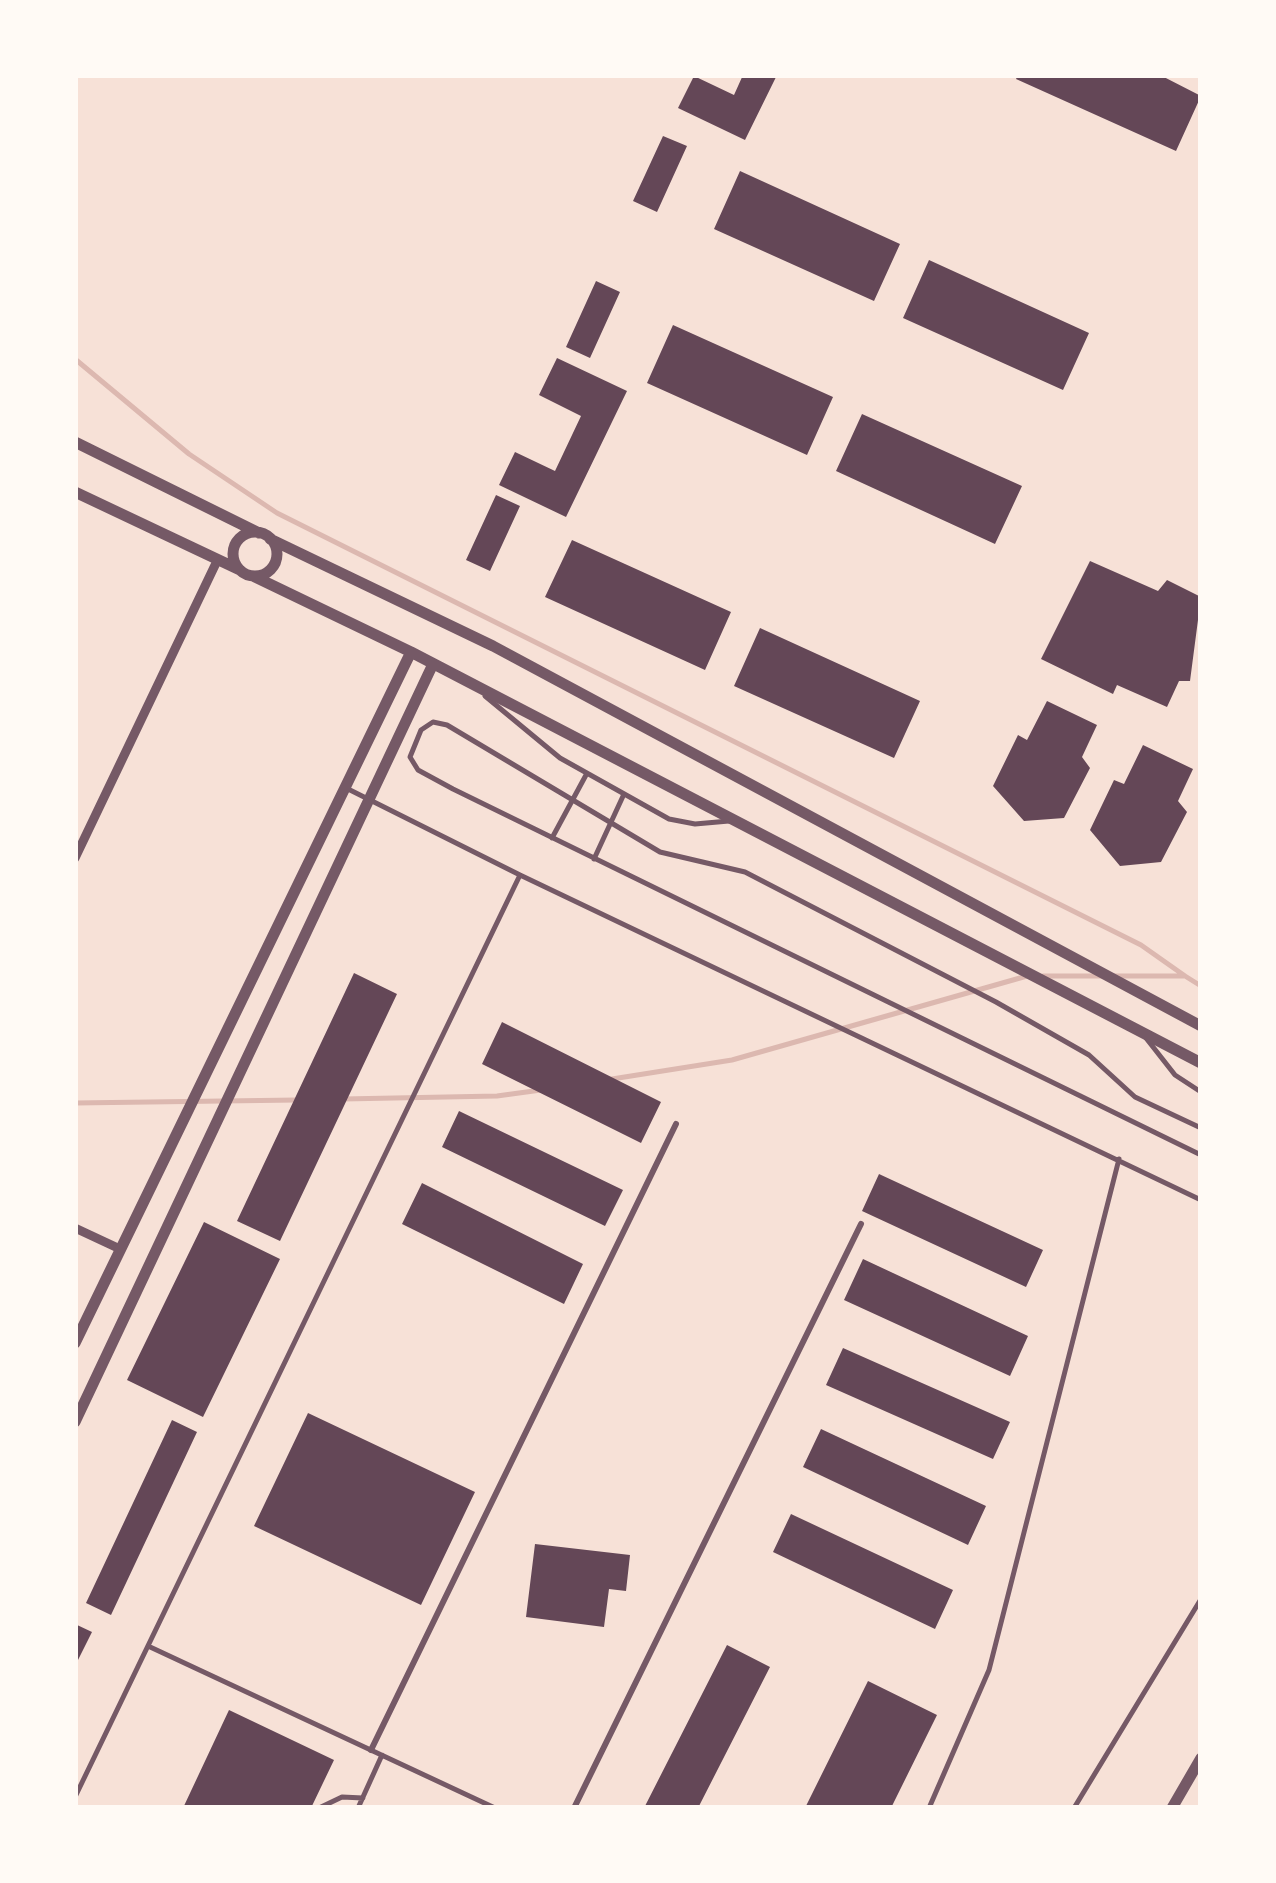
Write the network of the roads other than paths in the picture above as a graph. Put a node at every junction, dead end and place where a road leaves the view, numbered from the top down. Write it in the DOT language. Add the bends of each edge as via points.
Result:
graph roads {
  1 [pos="75,442"];
  2 [pos="75,492"];
  3 [pos="265,536"];
  4 [pos="218,561"];
  5 [pos="240,570"];
  6 [pos="253,576"];
  7 [pos="412,652"];
  8 [pos="433,664"];
  9 [pos="472,684"];
  10 [pos="587,774"];
  11 [pos="345,788"];
  12 [pos="624,794"];
  13 [pos="370,800"];
  14 [pos="572,802"];
  15 [pos="735,820"];
  16 [pos="610,824"];
  17 [pos="552,838"];
  18 [pos="75,858"];
  19 [pos="594,859"];
  20 [pos="520,874"];
  21 [pos="1201,1026"];
  22 [pos="1141,1032"];
  23 [pos="1201,1063"];
  24 [pos="1201,1092"];
  25 [pos="676,1124"];
  26 [pos="1201,1128"];
  27 [pos="1201,1155"];
  28 [pos="1119,1159"];
  29 [pos="1201,1200"];
  30 [pos="861,1224"];
  31 [pos="75,1228"];
  32 [pos="120,1249"];
  33 [pos="75,1343"];
  34 [pos="75,1422"];
  35 [pos="1201,1599"];
  36 [pos="148,1646"];
  37 [pos="371,1750"];
  38 [pos="382,1756"];
  39 [pos="1201,1758"];
  40 [pos="75,1797"];
  41 [pos="363,1798"];
  42 [pos="319,1808"];
  43 [pos="358,1808"];
  44 [pos="495,1808"];
  45 [pos="574,1808"];
  46 [pos="929,1808"];
  47 [pos="1074,1808"];
  48 [pos="1172,1808"];
  1 -- 3 [label="street"];
  2 -- 4 [label="street"];
  3 -- 5 [label="street" via="246,535 236,544"];
  3 -- 6 [label="street" via="276,561"];
  3 -- 21 [label="street" via="493,646"];
  4 -- 5 [label="street"];
  4 -- 18 [label="street"];
  5 -- 6 [label="street"];
  6 -- 7 [label="street"];
  7 -- 8 [label="street"];
  7 -- 11 [label="street"];
  8 -- 9 [label="street"];
  8 -- 13 [label="street"];
  9 -- 10 [label="lane" via="537,743"];
  9 -- 15 [label="street"];
  10 -- 12 [label="lane"];
  10 -- 14 [label="lane"];
  11 -- 13 [label="lane"];
  11 -- 32 [label="street"];
  12 -- 15 [label="lane" via="670,819"];
  12 -- 16 [label="lane"];
  13 -- 20 [label="lane"];
  13 -- 34 [label="street"];
  14 -- 16 [label="lane"];
  14 -- 17 [label="lane"];
  14 -- 17 [label="lane" via="447,725 433,722 413,742 410,756 418,770"];
  15 -- 22 [label="street"];
  16 -- 19 [label="lane"];
  16 -- 26 [label="lane" via="674,857 745,872 996,1002 1088,1056 1135,1097"];
  17 -- 19 [label="lane"];
  19 -- 27 [label="lane"];
  20 -- 28 [label="lane"];
  20 -- 36 [label="lane"];
  22 -- 23 [label="street"];
  22 -- 24 [label="lane" via="1175,1076"];
  25 -- 37 [label="street"];
  28 -- 29 [label="lane"];
  28 -- 46 [label="lane" via="989,1670"];
  30 -- 45 [label="street"];
  31 -- 32 [label="street"];
  32 -- 33 [label="street"];
  35 -- 47 [label="lane"];
  36 -- 37 [label="lane"];
  36 -- 40 [label="lane"];
  37 -- 38 [label="lane"];
  38 -- 41 [label="lane"];
  38 -- 44 [label="lane"];
  39 -- 48 [label="street"];
  41 -- 42 [label="lane" via="342,1796"];
  41 -- 43 [label="lane"];
}
